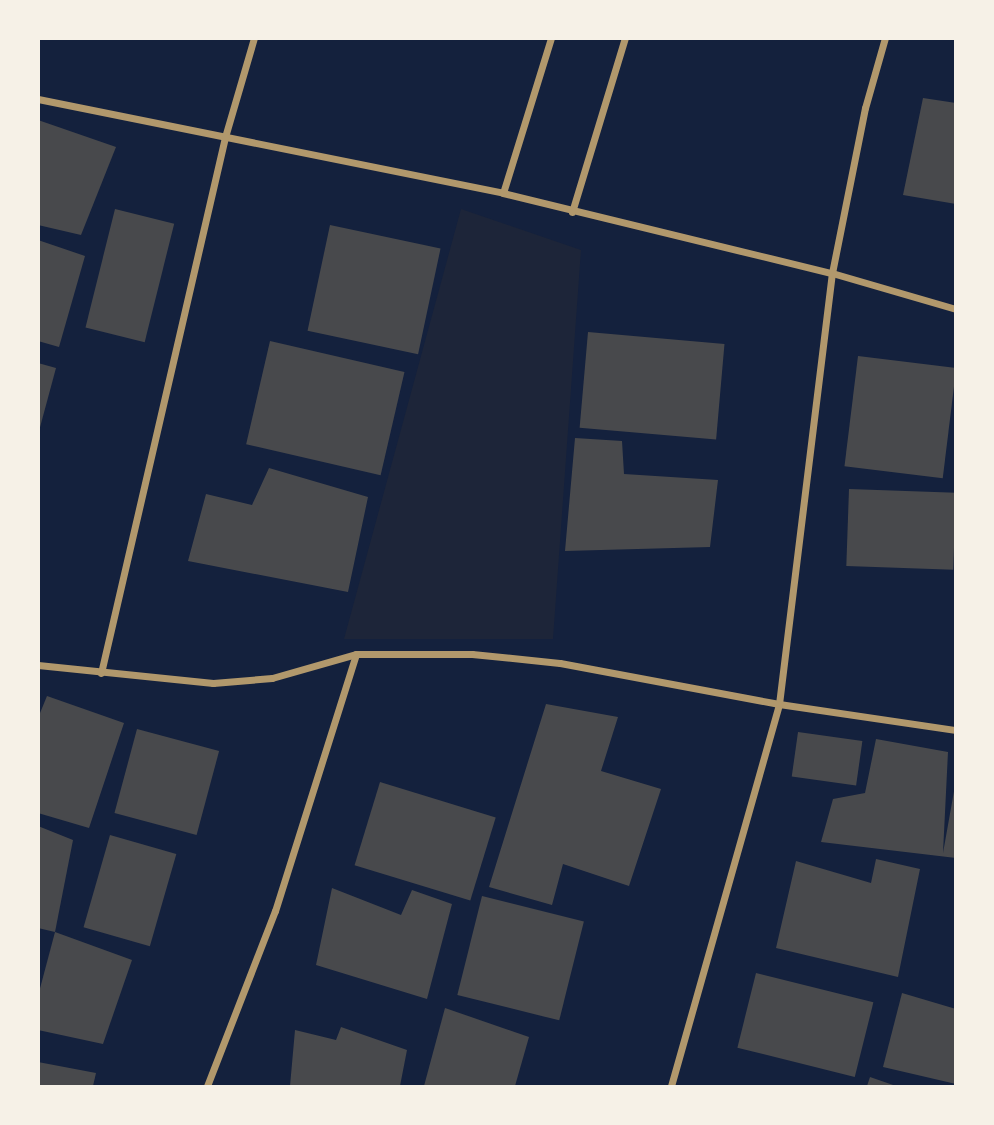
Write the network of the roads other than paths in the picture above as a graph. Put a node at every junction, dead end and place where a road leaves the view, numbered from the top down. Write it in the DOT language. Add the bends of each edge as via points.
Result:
graph roads {
  1 [pos="254,38"];
  2 [pos="551,38"];
  3 [pos="625,38"];
  4 [pos="885,38"];
  5 [pos="38,99"];
  6 [pos="225,137"];
  7 [pos="503,193"];
  8 [pos="572,212"];
  9 [pos="832,273"];
  10 [pos="956,309"];
  11 [pos="356,654"];
  12 [pos="38,665"];
  13 [pos="101,673"];
  14 [pos="779,704"];
  15 [pos="956,730"];
  16 [pos="207,1087"];
  17 [pos="671,1087"];
  1 -- 6 [label="street"];
  2 -- 7 [label="street"];
  3 -- 8 [label="street"];
  4 -- 9 [label="street" via="864,108"];
  5 -- 6 [label="street"];
  6 -- 7 [label="street"];
  6 -- 13 [label="street"];
  7 -- 8 [label="street"];
  8 -- 9 [label="street"];
  9 -- 10 [label="street"];
  9 -- 14 [label="street"];
  11 -- 13 [label="street" via="272,678 214,683"];
  11 -- 14 [label="street" via="472,654 560,663"];
  11 -- 16 [label="street" via="275,911"];
  12 -- 13 [label="street"];
  14 -- 15 [label="street"];
  14 -- 17 [label="street"];
}
